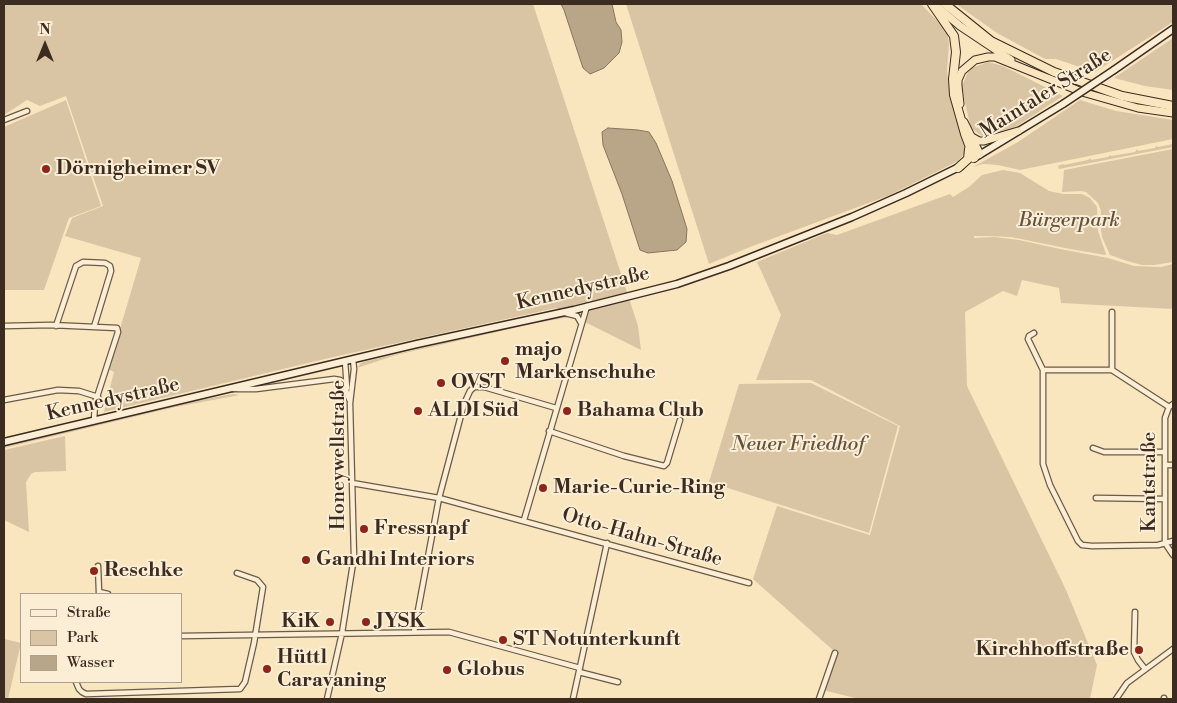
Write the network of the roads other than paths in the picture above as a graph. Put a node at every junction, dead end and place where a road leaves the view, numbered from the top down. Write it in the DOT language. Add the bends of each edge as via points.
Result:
graph roads {
  1 [pos="933,4"];
  2 [pos="945,4"];
  3 [pos="1173,29"];
  4 [pos="1031,72"];
  5 [pos="1173,106"];
  6 [pos="27,111"];
  7 [pos="1173,113"];
  8 [pos="4,120"];
  9 [pos="1018,130"];
  10 [pos="968,137"];
  11 [pos="977,156"];
  12 [pos="958,168"];
  13 [pos="933,180"];
  14 [pos="587,306"];
  15 [pos="561,312"];
  16 [pos="1112,312"];
  17 [pos="581,323"];
  18 [pos="4,326"];
  19 [pos="56,326"];
  20 [pos="94,327"];
  21 [pos="1034,333"];
  22 [pos="352,359"];
  23 [pos="345,361"];
  24 [pos="1043,370"];
  25 [pos="1112,370"];
  26 [pos="229,389"];
  27 [pos="348,392"];
  28 [pos="98,397"];
  29 [pos="4,400"];
  30 [pos="350,402"];
  31 [pos="1173,404"];
  32 [pos="556,408"];
  33 [pos="1169,408"];
  34 [pos="680,420"];
  35 [pos="94,421"];
  36 [pos="549,431"];
  37 [pos="4,442"];
  38 [pos="1093,448"];
  39 [pos="1165,452"];
  40 [pos="1165,465"];
  41 [pos="1173,465"];
  42 [pos="352,483"];
  43 [pos="439,498"];
  44 [pos="1096,498"];
  45 [pos="1165,499"];
  46 [pos="524,520"];
  47 [pos="1173,541"];
  48 [pos="607,543"];
  49 [pos="1165,544"];
  50 [pos="1173,555"];
  51 [pos="98,566"];
  52 [pos="237,574"];
  53 [pos="749,583"];
  54 [pos="99,593"];
  55 [pos="1134,612"];
  56 [pos="414,632"];
  57 [pos="342,633"];
  58 [pos="256,634"];
  59 [pos="182,636"];
  60 [pos="1173,649"];
  61 [pos="835,653"];
  62 [pos="1145,669"];
  63 [pos="580,670"];
  64 [pos="618,682"];
  65 [pos="76,683"];
  66 [pos="327,699"];
  67 [pos="573,699"];
  68 [pos="819,699"];
  69 [pos="1116,699"];
  1 -- 4 [label="highway" via="997,52"];
  1 -- 10 [label="highway" via="954,36 956,52 952,87"];
  2 -- 5 [label="highway" via="991,40 1054,72 1122,96"];
  3 -- 9 [label="main road, Maintaler Straße, bridge" via="1063,104"];
  4 -- 7 [label="highway" via="1109,100"];
  4 -- 10 [label="highway" via="995,57 975,60 965,68 958,80 958,93"];
  6 -- 8 [label="street"];
  9 -- 10 [label="highway" via="984,141"];
  9 -- 11 [label="main road, Maintaler Straße"];
  10 -- 11 [label="highway"];
  10 -- 12 [label="highway" via="969,156"];
  11 -- 12 [label="main road, Maintaler Straße"];
  12 -- 13 [label="main road, Maintaler Straße"];
  13 -- 14 [label="main road, Kennedystraße" via="852,217 729,266 677,284"];
  14 -- 15 [label="main road, Kennedystraße"];
  14 -- 17 [label="street"];
  15 -- 17 [label="street" via="577,316"];
  15 -- 22 [label="main road, Kennedystraße"];
  16 -- 25 [label="street"];
  17 -- 32 [label="street"];
  18 -- 19 [label="street"];
  19 -- 20 [label="street"];
  19 -- 20 [label="street" via="76,266 83,262 105,263 112,272"];
  20 -- 28 [label="street" via="117,328 118,332"];
  21 -- 24 [label="street" via="1028,339"];
  22 -- 23 [label="main road, Kennedystraße"];
  22 -- 30 [label="street, Honeywellstraße" via="354,372"];
  23 -- 26 [label="main road, Kennedystraße"];
  23 -- 27 [label="street, Honeywellstraße"];
  24 -- 25 [label="street"];
  24 -- 49 [label="street" via="1043,464 1078,541 1092,546"];
  25 -- 33 [label="street"];
  26 -- 27 [label="street, Kennedystraße" via="256,390 329,379 343,382"];
  26 -- 35 [label="main road, Kennedystraße"];
  27 -- 30 [label="street"];
  28 -- 29 [label="street" via="58,390"];
  28 -- 35 [label="street"];
  30 -- 42 [label="street, Honeywellstraße"];
  31 -- 33 [label="street"];
  32 -- 36 [label="street"];
  32 -- 43 [label="street" via="484,387 472,389 467,394"];
  33 -- 39 [label="street, Kantstraße" via="1165,418"];
  34 -- 36 [label="street" via="664,466"];
  35 -- 37 [label="main road, Kennedystraße"];
  36 -- 46 [label="street"];
  38 -- 39 [label="street" via="1104,452"];
  39 -- 40 [label="street, Kantstraße"];
  40 -- 41 [label="street"];
  40 -- 45 [label="street, Kantstraße"];
  42 -- 43 [label="street, Otto-Hahn-Straße"];
  42 -- 57 [label="street, Honeywellstraße" via="354,558"];
  43 -- 46 [label="street, Otto-Hahn-Straße"];
  43 -- 56 [label="street"];
  44 -- 45 [label="street"];
  45 -- 49 [label="street, Kantstraße"];
  46 -- 48 [label="street, Otto-Hahn-Straße"];
  47 -- 49 [label="street"];
  48 -- 53 [label="street, Otto-Hahn-Straße"];
  48 -- 63 [label="street"];
  49 -- 50 [label="street, Kantstraße"];
  51 -- 54 [label="street"];
  52 -- 58 [label="street" via="257,580 262,587"];
  55 -- 62 [label="street" via="1134,652"];
  56 -- 57 [label="street"];
  56 -- 63 [label="street" via="453,632"];
  57 -- 58 [label="street"];
  57 -- 66 [label="street, Honeywellstraße"];
  58 -- 59 [label="street"];
  58 -- 65 [label="street" via="245,682 240,689 86,694 78,689"];
  60 -- 62 [label="street"];
  61 -- 68 [label="street"];
  62 -- 69 [label="street" via="1127,683"];
  63 -- 64 [label="street"];
  63 -- 67 [label="street"];
}
